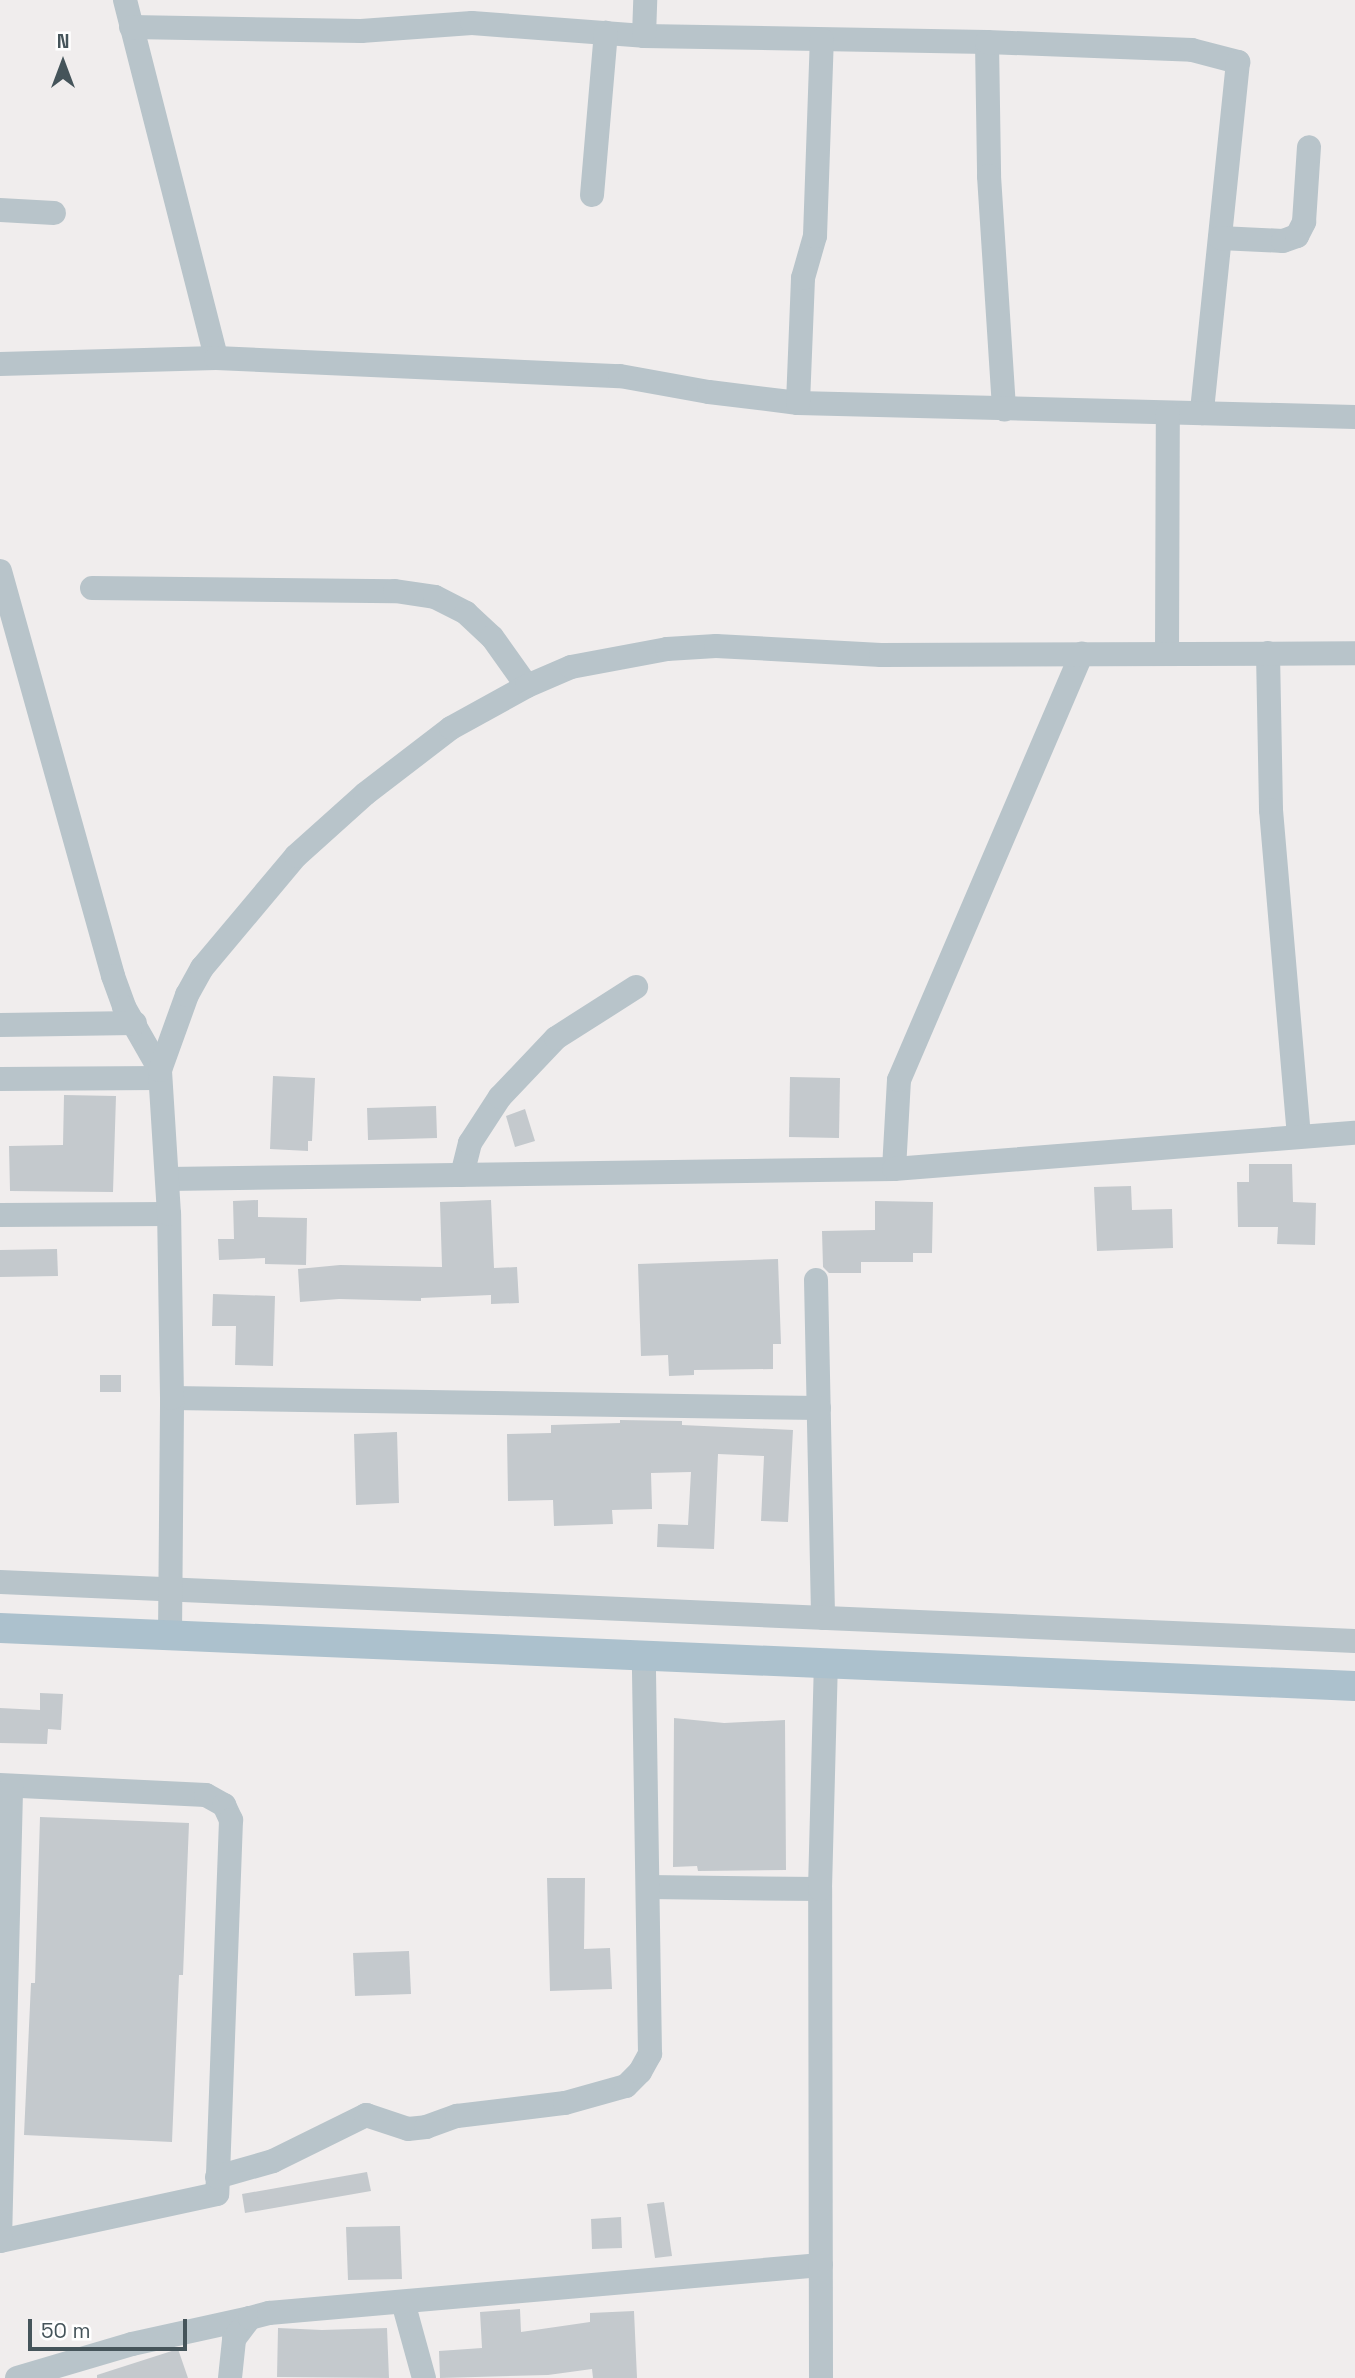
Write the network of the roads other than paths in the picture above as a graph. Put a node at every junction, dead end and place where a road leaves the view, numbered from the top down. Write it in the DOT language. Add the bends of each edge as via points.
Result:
graph roads {
  1 [pos="125,0"];
  2 [pos="645,0"];
  3 [pos="131,27"];
  4 [pos="606,33"];
  5 [pos="643,36"];
  6 [pos="822,40"];
  7 [pos="987,42"];
  8 [pos="1309,147"];
  9 [pos="592,195"];
  10 [pos="0,210"];
  11 [pos="54,213"];
  12 [pos="1220,238"];
  13 [pos="216,358"];
  14 [pos="0,365"];
  15 [pos="798,402"];
  16 [pos="1004,410"];
  17 [pos="1168,413"];
  18 [pos="1202,413"];
  19 [pos="1355,417"];
  20 [pos="0,571"];
  21 [pos="92,588"];
  22 [pos="1268,653"];
  23 [pos="1355,653"];
  24 [pos="1082,654"];
  25 [pos="1167,654"];
  26 [pos="527,686"];
  27 [pos="636,987"];
  28 [pos="135,1023"];
  29 [pos="0,1025"];
  30 [pos="160,1074"];
  31 [pos="0,1079"];
  32 [pos="1355,1133"];
  33 [pos="1299,1136"];
  34 [pos="894,1169"];
  35 [pos="463,1175"];
  36 [pos="168,1179"];
  37 [pos="0,1214"];
  38 [pos="169,1214"];
  39 [pos="816,1280"];
  40 [pos="172,1398"];
  41 [pos="819,1408"];
  42 [pos="0,1582"];
  43 [pos="171,1589"];
  44 [pos="822,1618"];
  45 [pos="0,1628"];
  46 [pos="170,1635"];
  47 [pos="1355,1641"];
  48 [pos="643,1656"];
  49 [pos="826,1663"];
  50 [pos="1355,1686"];
  51 [pos="5,1786"];
  52 [pos="649,1886"];
  53 [pos="820,1889"];
  54 [pos="217,2177"];
  55 [pos="0,2241"];
  56 [pos="821,2265"];
  57 [pos="403,2302"];
  58 [pos="250,2318"];
  59 [pos="17,2378"];
  60 [pos="230,2378"];
  61 [pos="424,2378"];
  62 [pos="821,2378"];
  1 -- 3 [label="street"];
  2 -- 5 [label="street"];
  3 -- 4 [label="street" via="362,32 472,23"];
  3 -- 13 [label="street"];
  4 -- 5 [label="street"];
  4 -- 9 [label="street"];
  5 -- 6 [label="street"];
  6 -- 7 [label="street"];
  6 -- 15 [label="street" via="815,236 803,278"];
  7 -- 12 [label="street" via="1192,50 1238,62"];
  7 -- 16 [label="street" via="989,176"];
  8 -- 12 [label="street" via="1304,222 1297,236 1283,241"];
  10 -- 11 [label="street"];
  12 -- 18 [label="street"];
  13 -- 14 [label="street"];
  13 -- 15 [label="street" via="620,376"];
  15 -- 16 [label="street"];
  16 -- 17 [label="street"];
  17 -- 18 [label="street"];
  17 -- 25 [label="street"];
  18 -- 19 [label="street"];
  20 -- 28 [label="street" via="113,976"];
  21 -- 26 [label="street" via="395,591 435,597 466,614 492,637"];
  22 -- 23 [label="street"];
  22 -- 25 [label="street"];
  22 -- 33 [label="street" via="1271,810"];
  24 -- 25 [label="street"];
  24 -- 26 [label="street" via="881,655 716,646 667,649 572,667"];
  24 -- 34 [label="street" via="899,1080"];
  26 -- 30 [label="street" via="451,728 365,794 296,856 202,968 187,995"];
  27 -- 35 [label="street" via="556,1038 500,1097 470,1143"];
  28 -- 29 [label="street"];
  28 -- 30 [label="street"];
  30 -- 31 [label="street"];
  30 -- 36 [label="street"];
  32 -- 33 [label="street"];
  33 -- 34 [label="street"];
  34 -- 35 [label="street"];
  35 -- 36 [label="street"];
  36 -- 38 [label="street"];
  37 -- 38 [label="street"];
  38 -- 40 [label="street"];
  39 -- 41 [label="street"];
  40 -- 41 [label="street"];
  40 -- 43 [label="street"];
  41 -- 44 [label="street"];
  42 -- 43 [label="street"];
  43 -- 44 [label="street"];
  43 -- 46 [label="street"];
  44 -- 47 [label="street"];
  45 -- 46 [label="main road"];
  46 -- 48 [label="main road"];
  48 -- 49 [label="main road"];
  48 -- 52 [label="street"];
  49 -- 50 [label="main road"];
  49 -- 53 [label="street"];
  51 -- 54 [label="street" via="206,1795 224,1805 231,1820"];
  51 -- 55 [label="street"];
  52 -- 53 [label="street"];
  52 -- 54 [label="street" via="650,2054 626,2086 565,2103 457,2116 426,2127 408,2129 366,2115 273,2161"];
  53 -- 56 [label="street"];
  54 -- 55 [label="street" via="217,2194"];
  56 -- 57 [label="street"];
  56 -- 62 [label="street"];
  57 -- 58 [label="street"];
  57 -- 61 [label="street"];
  58 -- 59 [label="street" via="132,2344"];
  58 -- 60 [label="street" via="234,2339"];
}
